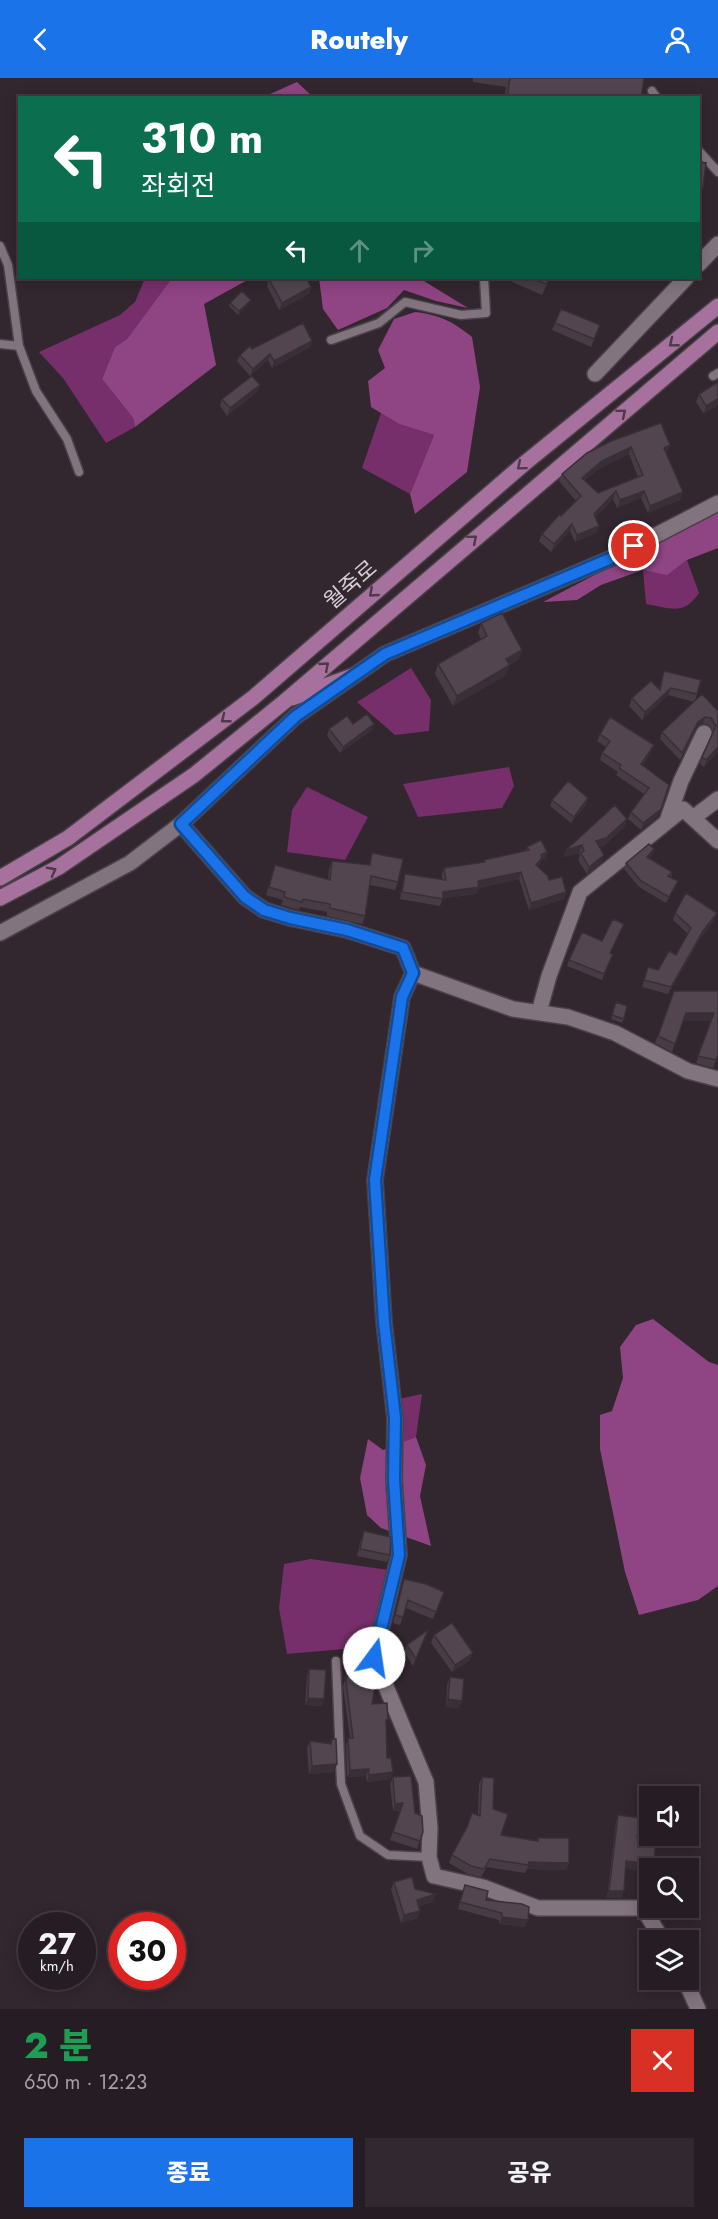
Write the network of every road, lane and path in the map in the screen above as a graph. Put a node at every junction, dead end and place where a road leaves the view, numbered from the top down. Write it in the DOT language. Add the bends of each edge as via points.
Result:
graph roads {
  1 [pos="700,152"];
  2 [pos="718,172"];
  3 [pos="718,244"];
  4 [pos="0,246"];
  5 [pos="700,263"];
  6 [pos="484,279"];
  7 [pos="685,279"];
  8 [pos="718,306"];
  9 [pos="718,332"];
  10 [pos="331,340"];
  11 [pos="0,344"];
  12 [pos="19,346"];
  13 [pos="595,374"];
  14 [pos="79,472"];
  15 [pos="718,503"];
  16 [pos="355,675"];
  17 [pos="284,702"];
  18 [pos="704,733"];
  19 [pos="718,799"];
  20 [pos="693,818"];
  21 [pos="181,824"];
  22 [pos="666,824"];
  23 [pos="68,838"];
  24 [pos="718,841"];
  25 [pos="0,865"];
  26 [pos="0,878"];
  27 [pos="0,898"];
  28 [pos="0,933"];
  29 [pos="413,973"];
  30 [pos="539,1012"];
  31 [pos="718,1079"];
  32 [pos="336,1661"];
  33 [pos="429,1857"];
  34 [pos="656,1930"];
  35 [pos="689,1990"];
  36 [pos="698,2009"];
  1 -- 2 [label="lane"];
  3 -- 5 [label="street"];
  4 -- 12 [label="lane" via="8,265"];
  6 -- 10 [label="lane" via="486,313 461,315 405,302 379,323"];
  7 -- 13 [label="street"];
  8 -- 23 [label="main road, 월죽로, one-way" via="525,463 254,697"];
  17 -- 9 [label="main road, 월죽로, one-way"];
  11 -- 12 [label="lane"];
  12 -- 14 [label="lane" via="36,391 67,439"];
  15 -- 16 [label="street" via="614,557 385,654"];
  16 -- 17 [label="main road"];
  16 -- 21 [label="street" via="296,716"];
  27 -- 17 [label="main road, 월죽로, one-way" via="59,867 194,775"];
  18 -- 22 [label="street"];
  19 -- 20 [label="street"];
  20 -- 22 [label="street" via="683,809"];
  20 -- 24 [label="street"];
  21 -- 28 [label="street" via="130,862"];
  21 -- 29 [label="street" via="245,897 264,910 403,948"];
  22 -- 30 [label="street" via="580,892"];
  23 -- 25 [label="main road"];
  23 -- 26 [label="main road, 월죽로"];
  29 -- 30 [label="street" via="513,1008"];
  29 -- 33 [label="street" via="402,997 375,1180 395,1418 399,1555 374,1658 426,1782"];
  30 -- 31 [label="street" via="615,1033 688,1071"];
  32 -- 33 [label="lane" via="341,1784 360,1836 388,1855"];
  33 -- 34 [label="street" via="434,1876 483,1887 538,1908 643,1908"];
  35 -- 36 [label="street"];
}
